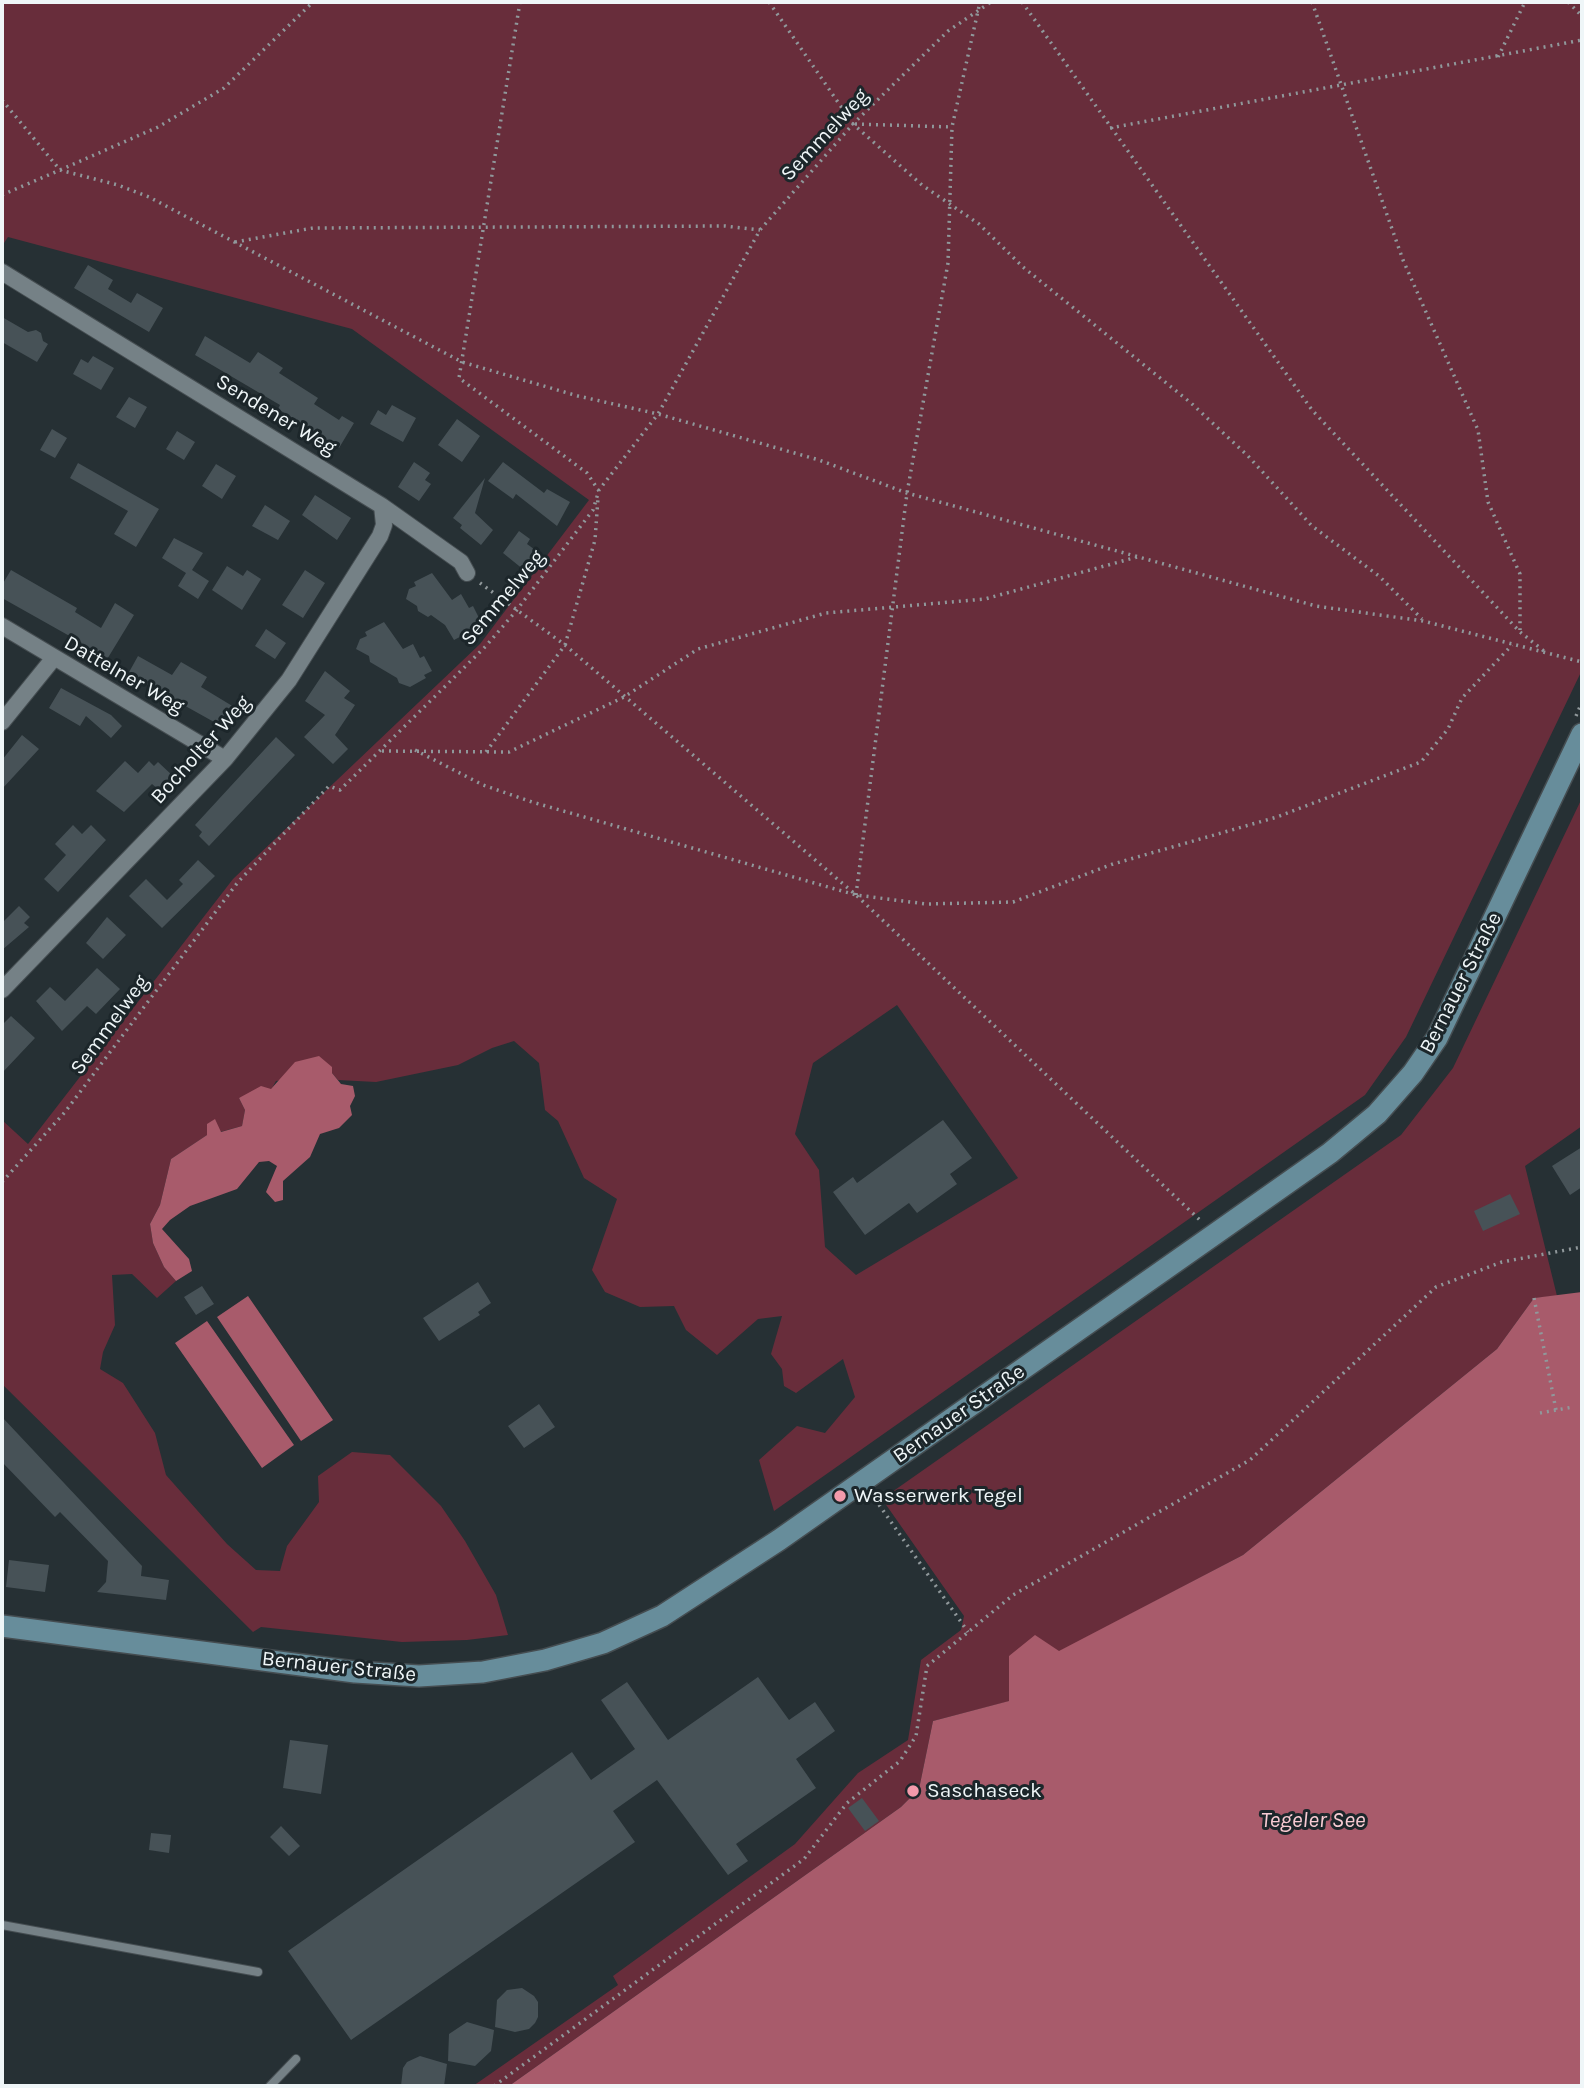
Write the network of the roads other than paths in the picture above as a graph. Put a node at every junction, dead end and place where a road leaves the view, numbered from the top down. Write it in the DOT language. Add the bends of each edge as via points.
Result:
graph roads {
  1 [pos="2,272"];
  2 [pos="382,506"];
  3 [pos="467,573"];
  4 [pos="2,626"];
  5 [pos="53,659"];
  6 [pos="2,722"];
  7 [pos="1577,728"];
  8 [pos="225,759"];
  9 [pos="2,990"];
  10 [pos="2,1626"];
  11 [pos="2,1925"];
  12 [pos="258,1972"];
  13 [pos="296,2059"];
  14 [pos="270,2086"];
  1 -- 2 [label="street, Sendener Weg"];
  2 -- 3 [label="street, Sendener Weg" via="461,562"];
  2 -- 8 [label="street, Bocholter Weg" via="380,536 335,612 290,679"];
  4 -- 5 [label="street, Dattelner Weg"];
  5 -- 6 [label="street"];
  5 -- 8 [label="street, Dattelner Weg"];
  7 -- 10 [label="main road, Bernauer Straße" via="1437,1038 1377,1114 1193,1250 663,1616 603,1643 532,1664 419,1676 355,1672"];
  8 -- 9 [label="street, Bocholter Weg"];
  11 -- 12 [label="lane"];
  13 -- 14 [label="lane"];
}
